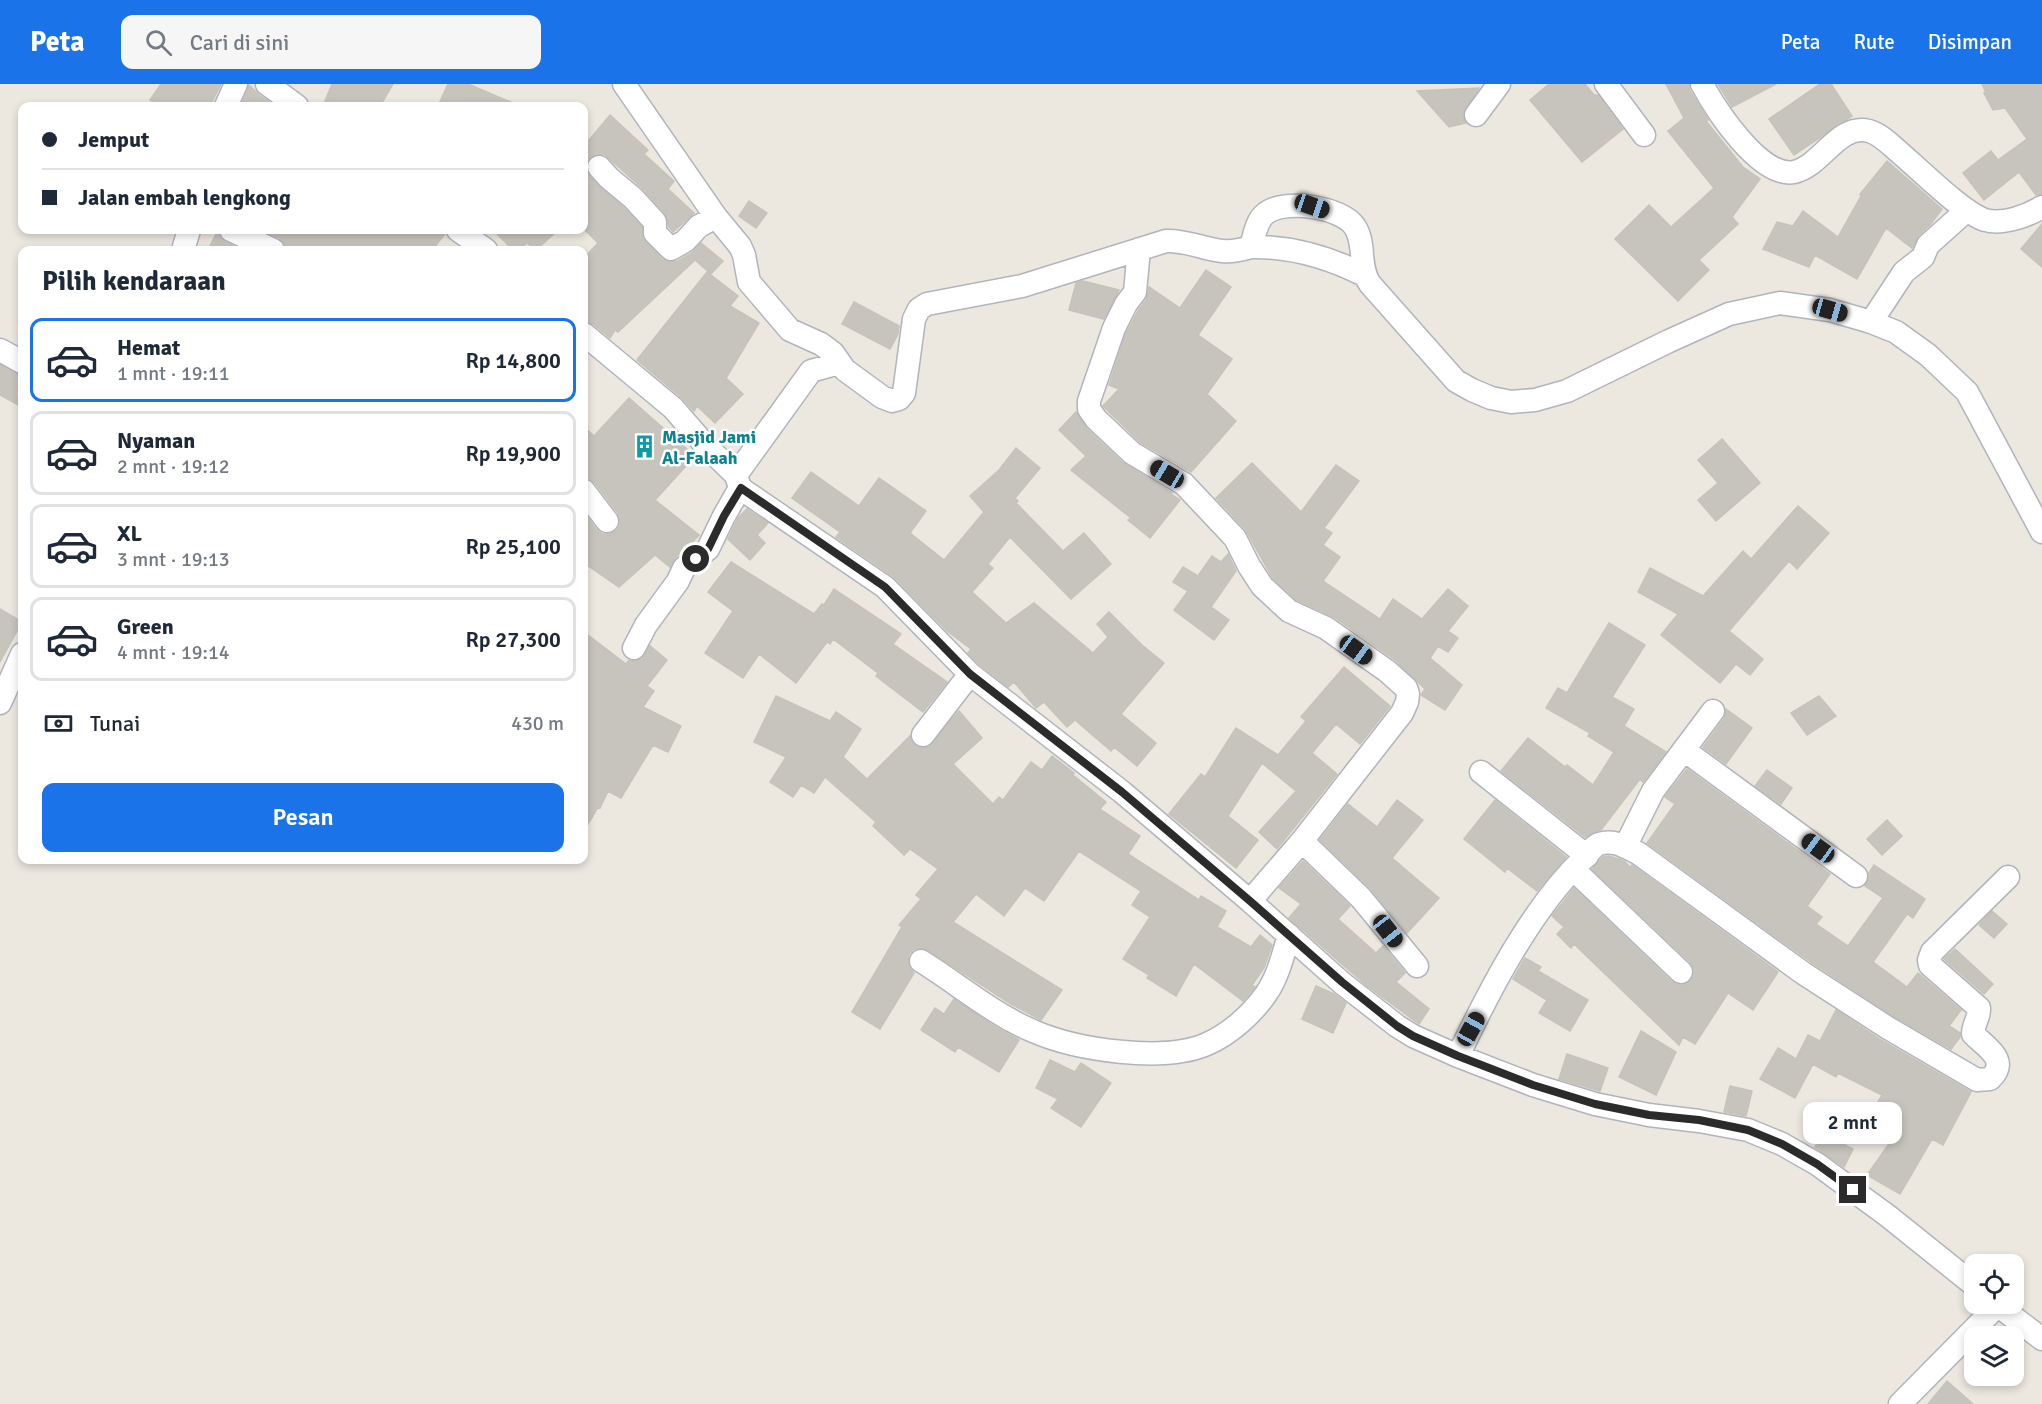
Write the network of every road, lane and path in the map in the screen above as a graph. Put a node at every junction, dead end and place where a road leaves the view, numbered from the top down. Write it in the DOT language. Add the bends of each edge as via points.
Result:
graph roads {
  1 [pos="236,84"];
  2 [pos="267,84"];
  3 [pos="624,84"];
  4 [pos="1499,84"];
  5 [pos="1606,84"];
  6 [pos="1702,84"];
  7 [pos="228,102"];
  8 [pos="292,102"];
  9 [pos="1476,115"];
  10 [pos="1644,135"];
  11 [pos="599,166"];
  12 [pos="2042,207"];
  13 [pos="1967,210"];
  14 [pos="716,217"];
  15 [pos="239,234"];
  16 [pos="464,234"];
  17 [pos="265,246"];
  18 [pos="480,246"];
  19 [pos="1251,247"];
  20 [pos="1139,249"];
  21 [pos="1364,275"];
  22 [pos="1871,321"];
  23 [pos="588,337"];
  24 [pos="0,350"];
  25 [pos="18,360"];
  26 [pos="839,363"];
  27 [pos="738,481"];
  28 [pos="588,496"];
  29 [pos="607,520"];
  30 [pos="2042,532"];
  31 [pos="634,648"];
  32 [pos="18,663"];
  33 [pos="970,674"];
  34 [pos="0,703"];
  35 [pos="1713,711"];
  36 [pos="923,735"];
  37 [pos="1684,750"];
  38 [pos="1481,772"];
  39 [pos="1302,841"];
  40 [pos="1625,847"];
  41 [pos="1580,862"];
  42 [pos="1856,876"];
  43 [pos="2008,877"];
  44 [pos="1250,901"];
  45 [pos="1289,935"];
  46 [pos="921,961"];
  47 [pos="1417,966"];
  48 [pos="1681,972"];
  49 [pos="1458,1056"];
  50 [pos="1964,1277"];
  51 [pos="1987,1314"];
  52 [pos="2010,1314"];
  53 [pos="2042,1339"];
  54 [pos="1900,1404"];
  1 -- 7 [label="street"];
  2 -- 8 [label="street"];
  3 -- 14 [label="street"];
  4 -- 9 [label="street"];
  5 -- 10 [label="street"];
  6 -- 13 [label="street" via="1734,133 1774,169 1794,172 1809,165 1844,136 1869,131"];
  11 -- 14 [label="street" via="655,222 655,233 671,249"];
  12 -- 13 [label="street" via="2001,222 1985,220"];
  13 -- 22 [label="street" via="1904,272"];
  14 -- 26 [label="street" via="740,246 749,282 790,330 822,344"];
  15 -- 17 [label="street"];
  16 -- 18 [label="street"];
  19 -- 20 [label="street" via="1223,251 1177,240"];
  19 -- 21 [label="street" via="1317,255"];
  19 -- 21 [label="street" via="1266,212 1276,207 1312,206 1345,218 1355,226"];
  20 -- 26 [label="street" via="1022,286 927,304 914,319 907,381 899,399 882,397"];
  20 -- 39 [label="street" via="1135,292 1114,328 1089,409 1132,453 1184,484 1235,538 1262,585 1290,611 1326,628 1387,671 1408,694 1402,713"];
  21 -- 22 [label="street" via="1456,381 1491,398 1511,402 1567,391 1729,314 1780,303"];
  22 -- 30 [label="street" via="1896,332 1967,392"];
  23 -- 27 [label="street" via="673,408"];
  24 -- 25 [label="street"];
  26 -- 27 [label="street" via="811,371"];
  27 -- 31 [label="street" via="708,549 684,568"];
  27 -- 33 [label="street" via="885,587"];
  28 -- 29 [label="street"];
  32 -- 34 [label="street"];
  33 -- 36 [label="street"];
  33 -- 44 [label="street" via="1122,792"];
  35 -- 37 [label="street"];
  37 -- 40 [label="street" via="1653,791"];
  37 -- 42 [label="street"];
  38 -- 41 [label="street"];
  39 -- 44 [label="street"];
  39 -- 47 [label="street" via="1361,898"];
  40 -- 41 [label="street" via="1614,842 1596,845"];
  40 -- 43 [label="street" via="1803,973 1977,1080 1990,1079 1999,1065 1973,1034 1979,1008 1929,960 1932,952"];
  41 -- 48 [label="street"];
  41 -- 49 [label="street" via="1536,917 1509,959"];
  44 -- 45 [label="street"];
  45 -- 46 [label="street" via="1279,969 1266,994 1239,1023 1207,1044 1168,1053 1117,1052 1034,1032"];
  45 -- 49 [label="street" via="1388,1019 1413,1036"];
  49 -- 50 [label="street" via="1595,1104 1748,1130 1782,1144 1853,1190"];
  51 -- 54 [label="street"];
  52 -- 53 [label="street"];
}
